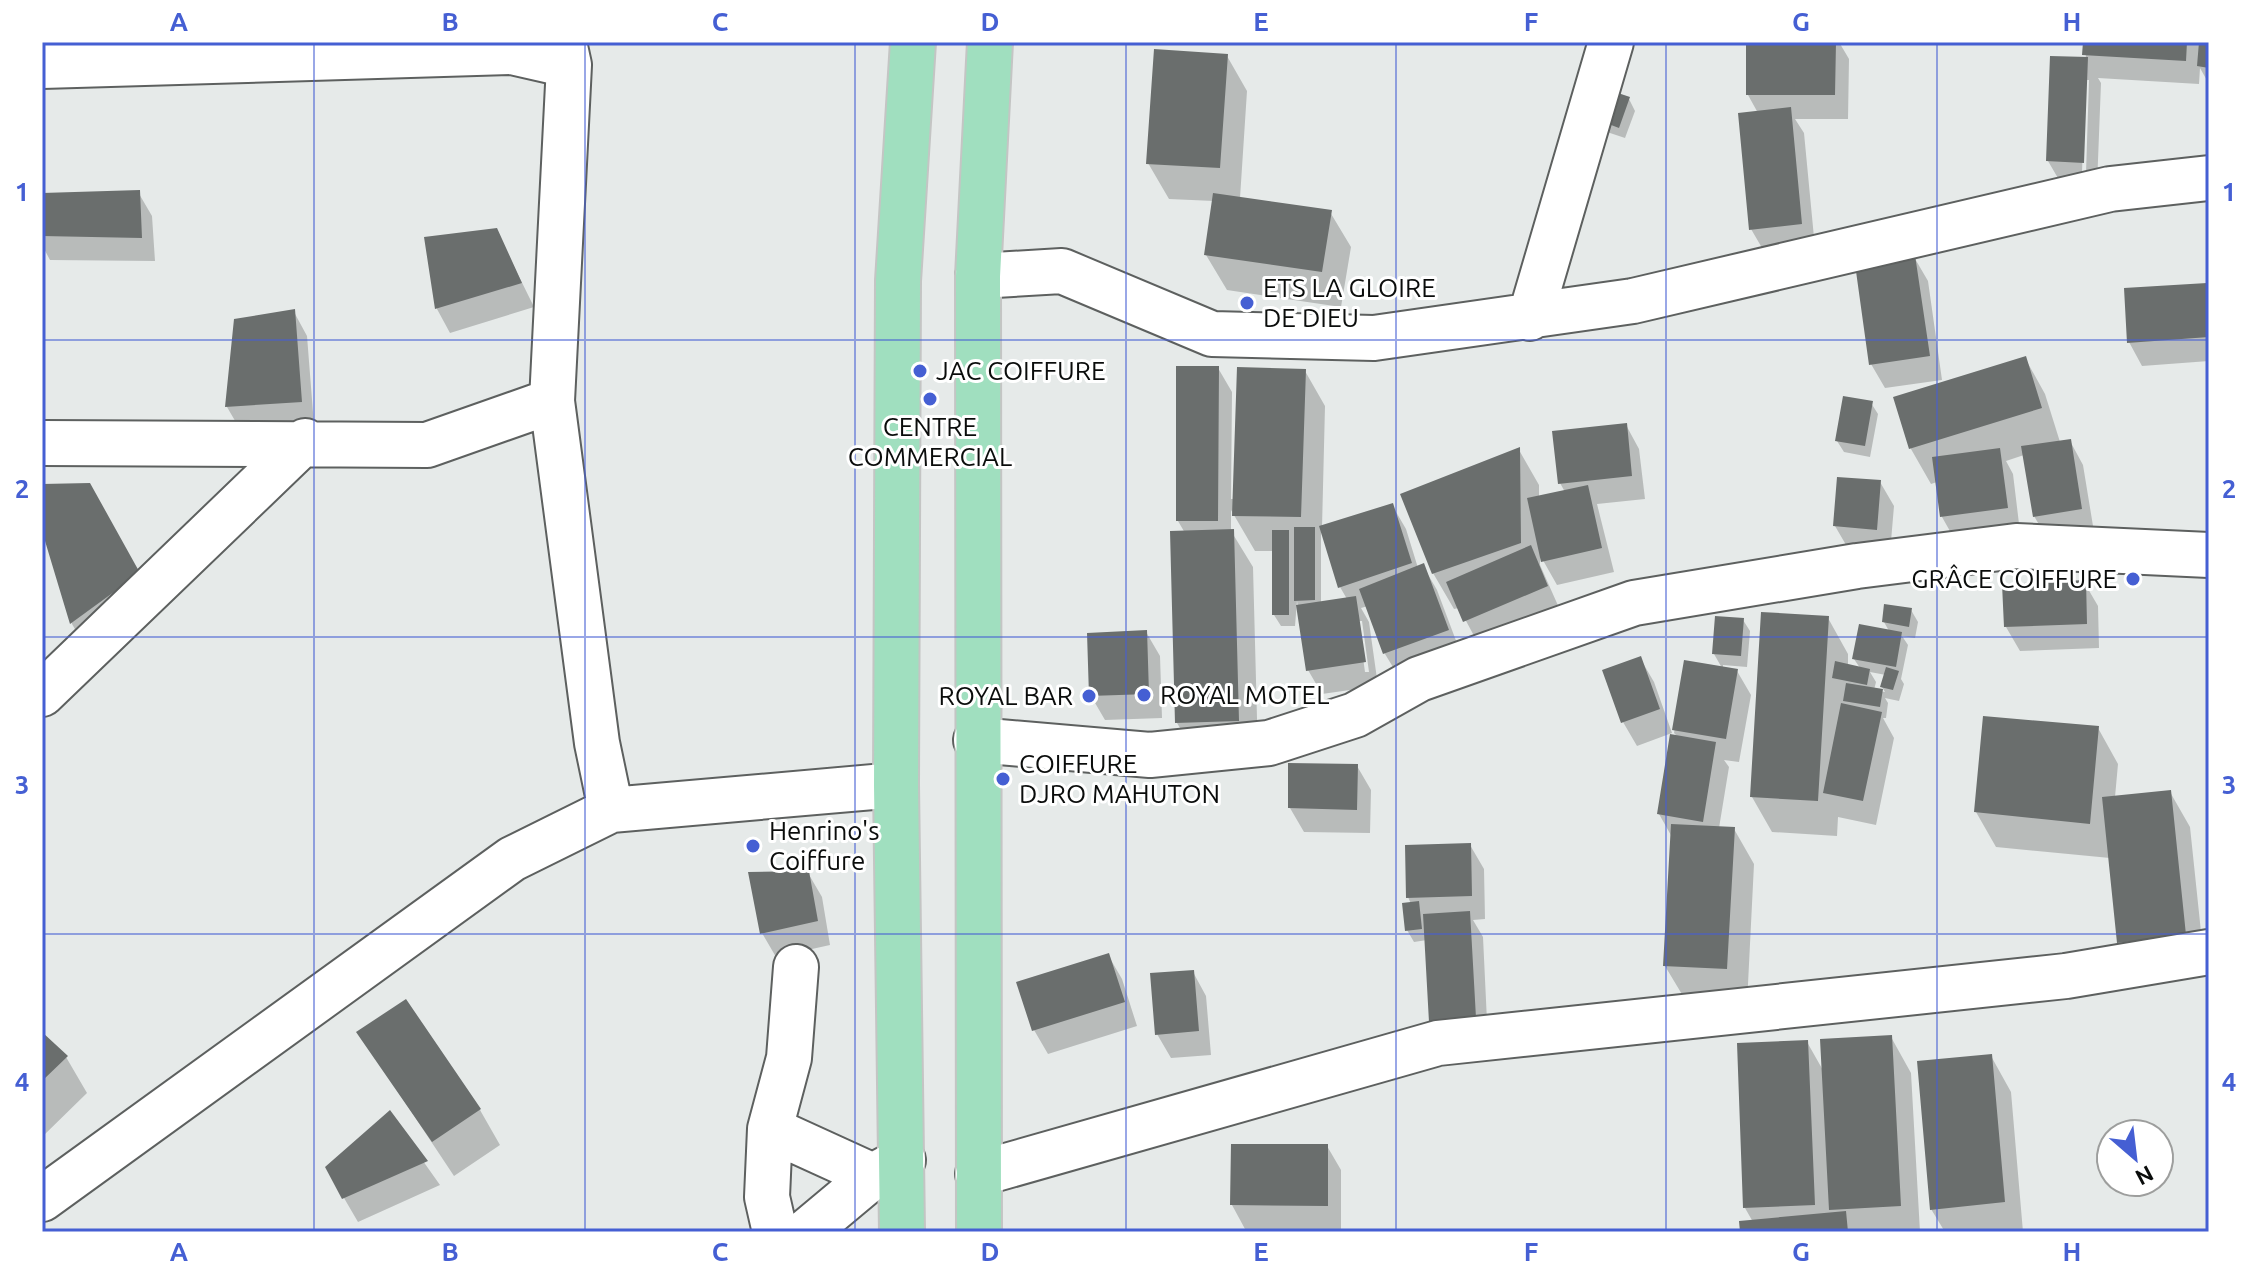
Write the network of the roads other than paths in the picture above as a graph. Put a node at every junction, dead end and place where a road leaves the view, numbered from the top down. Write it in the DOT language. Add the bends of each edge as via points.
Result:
graph roads {
  1 [pos="913,42"];
  2 [pos="990,42"];
  3 [pos="1611,42"];
  4 [pos="518,47"];
  5 [pos="566,53"];
  6 [pos="42,66"];
  7 [pos="2209,178"];
  8 [pos="978,276"];
  9 [pos="1530,318"];
  10 [pos="552,401"];
  11 [pos="305,441"];
  12 [pos="42,443"];
  13 [pos="2209,555"];
  14 [pos="42,694"];
  15 [pos="976,740"];
  16 [pos="896,785"];
  17 [pos="611,810"];
  18 [pos="2209,952"];
  19 [pos="796,967"];
  20 [pos="770,1129"];
  21 [pos="888,1168"];
  22 [pos="978,1174"];
  23 [pos="42,1199"];
  24 [pos="775,1232"];
  25 [pos="806,1232"];
  26 [pos="902,1232"];
  27 [pos="979,1232"];
  1 -- 16 [label="main road" via="898,281"];
  2 -- 8 [label="main road"];
  3 -- 9 [label="street"];
  4 -- 5 [label="street"];
  4 -- 6 [label="street"];
  5 -- 10 [label="street"];
  7 -- 9 [label="street" via="2110,189 1633,301"];
  8 -- 9 [label="street" via="1062,271 1212,334 1374,338"];
  8 -- 15 [label="main road"];
  10 -- 11 [label="street" via="427,445"];
  10 -- 17 [label="street" via="597,743"];
  11 -- 12 [label="street"];
  11 -- 14 [label="street"];
  13 -- 15 [label="street" via="2016,546 1634,603 1419,679 1355,715 1269,743 1150,755"];
  15 -- 22 [label="main road"];
  16 -- 17 [label="street"];
  16 -- 21 [label="main road"];
  17 -- 23 [label="street" via="512,859"];
  18 -- 22 [label="street" via="2066,976 1438,1043"];
  19 -- 20 [label="street" via="789,1058"];
  20 -- 21 [label="street"];
  20 -- 24 [label="street" via="767,1197"];
  21 -- 25 [label="street"];
  21 -- 26 [label="main road"];
  22 -- 27 [label="main road"];
}
